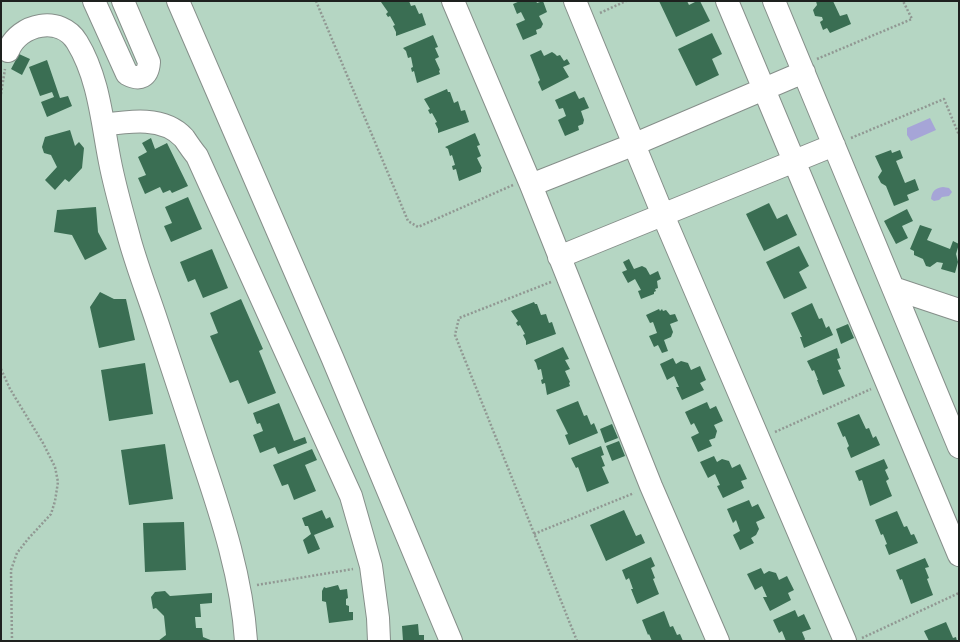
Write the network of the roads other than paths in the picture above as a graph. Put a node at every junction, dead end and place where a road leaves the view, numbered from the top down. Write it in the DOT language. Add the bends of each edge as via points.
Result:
graph roads {
  1 [pos="94,1"];
  2 [pos="123,1"];
  3 [pos="178,1"];
  4 [pos="453,1"];
  5 [pos="727,1"];
  6 [pos="774,1"];
  7 [pos="579,11"];
  8 [pos="8,51"];
  9 [pos="802,69"];
  10 [pos="765,90"];
  11 [pos="104,125"];
  12 [pos="635,144"];
  13 [pos="834,145"];
  14 [pos="794,161"];
  15 [pos="529,182"];
  16 [pos="663,215"];
  17 [pos="563,266"];
  18 [pos="893,288"];
  19 [pos="959,310"];
  20 [pos="959,447"];
  21 [pos="959,555"];
  22 [pos="246,641"];
  23 [pos="379,641"];
  24 [pos="451,641"];
  25 [pos="718,641"];
  26 [pos="845,641"];
  1 -- 2 [label="street" via="127,74 134,78 143,77 148,70 149,62"];
  3 -- 24 [label="street"];
  4 -- 15 [label="street"];
  5 -- 10 [label="street"];
  6 -- 9 [label="street"];
  7 -- 12 [label="street"];
  8 -- 11 [label="street" via="14,40 28,29 41,25 54,26 66,31 76,40 94,80"];
  9 -- 10 [label="street"];
  9 -- 13 [label="street"];
  10 -- 12 [label="street"];
  10 -- 14 [label="street"];
  11 -- 22 [label="street" via="110,163 134,254 218,507 239,588"];
  11 -- 23 [label="street" via="126,121 149,121 168,127 183,137 196,156 351,496 371,566"];
  12 -- 15 [label="street"];
  12 -- 16 [label="street"];
  13 -- 14 [label="street"];
  13 -- 18 [label="street"];
  14 -- 16 [label="street"];
  14 -- 21 [label="street"];
  15 -- 17 [label="street"];
  16 -- 17 [label="street"];
  16 -- 26 [label="street"];
  17 -- 25 [label="street" via="651,486"];
  18 -- 19 [label="street"];
  18 -- 20 [label="street"];
}
